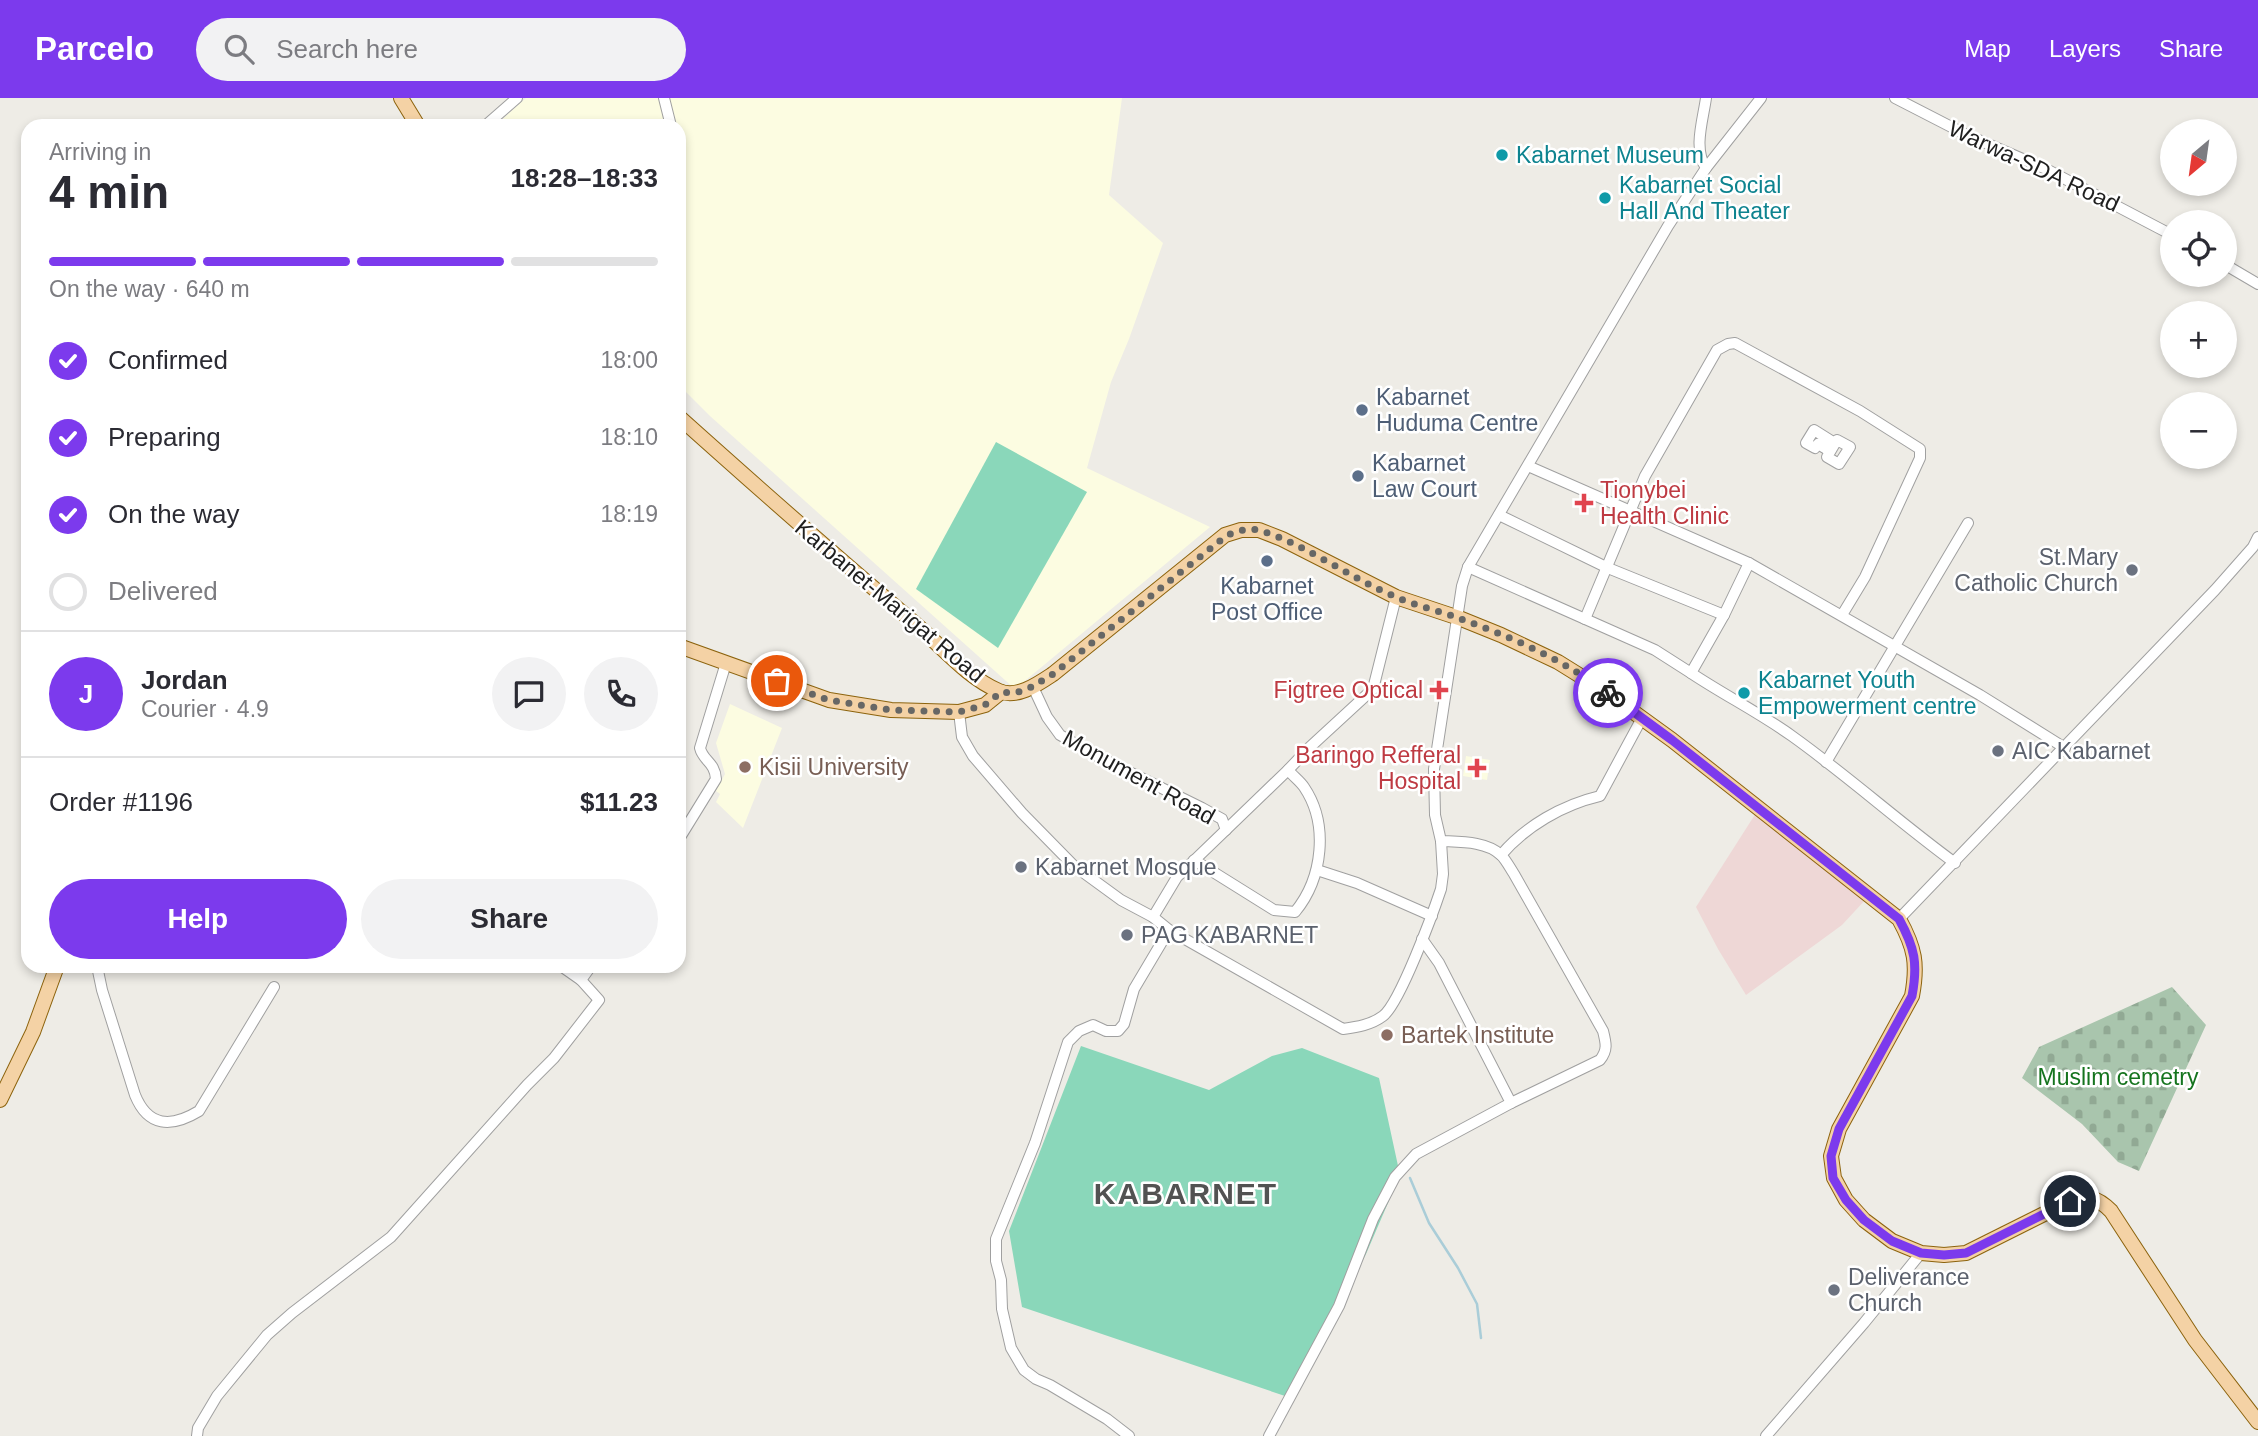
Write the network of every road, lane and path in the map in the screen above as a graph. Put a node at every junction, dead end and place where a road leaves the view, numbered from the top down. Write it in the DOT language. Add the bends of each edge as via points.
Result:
graph roads {
  1 [pos="401,98"];
  2 [pos="517,98"];
  3 [pos="664,98"];
  4 [pos="1706,98"];
  5 [pos="1761,98"];
  6 [pos="1895,98"];
  7 [pos="414,119"];
  8 [pos="493,119"];
  9 [pos="669,119"];
  10 [pos="1706,169"];
  11 [pos="2160,228"];
  12 [pos="2237,272"];
  13 [pos="2258,284"];
  14 [pos="686,423"];
  15 [pos="1528,466"];
  16 [pos="1630,511"];
  17 [pos="1499,515"];
  18 [pos="1968,523"];
  19 [pos="2256,544"];
  20 [pos="1749,564"];
  21 [pos="1468,567"];
  22 [pos="1608,568"];
  23 [pos="1396,597"];
  24 [pos="1724,615"];
  25 [pos="1842,615"];
  26 [pos="1459,618"];
  27 [pos="1585,619"];
  28 [pos="1894,647"];
  29 [pos="686,649"];
  30 [pos="726,663"];
  31 [pos="1691,673"];
  32 [pos="1033,687"];
  33 [pos="1001,692"];
  34 [pos="959,712"];
  35 [pos="1642,718"];
  36 [pos="2065,748"];
  37 [pos="1826,762"];
  38 [pos="1289,771"];
  39 [pos="686,828"];
  40 [pos="1226,830"];
  41 [pos="1441,841"];
  42 [pos="1501,855"];
  43 [pos="1194,860"];
  44 [pos="1955,863"];
  45 [pos="1317,870"];
  46 [pos="1432,916"];
  47 [pos="1153,918"];
  48 [pos="1899,919"];
  49 [pos="1169,930"];
  50 [pos="1422,939"];
  51 [pos="54,973"];
  52 [pos="98,973"];
  53 [pos="571,973"];
  54 [pos="586,973"];
  55 [pos="581,980"];
  56 [pos="274,987"];
  57 [pos="0,1100"];
  58 [pos="1511,1103"];
  59 [pos="1921,1253"];
  60 [pos="2258,1422"];
  61 [pos="197,1436"];
  62 [pos="1129,1436"];
  63 [pos="1269,1436"];
  64 [pos="1766,1436"];
  1 -- 7 [label="main road"];
  2 -- 8 [label="street"];
  3 -- 9 [label="street"];
  4 -- 10 [label="street" via="1700,159"];
  5 -- 10 [label="street"];
  6 -- 11 [label="street, Warwa-SDA Road"];
  10 -- 15 [label="street"];
  12 -- 13 [label="street"];
  14 -- 33 [label="main road, Karbanet-Marigat Road" via="969,673"];
  15 -- 16 [label="street"];
  15 -- 17 [label="street"];
  16 -- 20 [label="street"];
  16 -- 22 [label="street"];
  16 -- 25 [label="street" via="1717,350 1735,343 1746,347 1920,449 1892,523"];
  17 -- 21 [label="street"];
  17 -- 22 [label="street"];
  18 -- 28 [label="street"];
  19 -- 36 [label="street"];
  20 -- 24 [label="street"];
  20 -- 25 [label="street"];
  21 -- 26 [label="street"];
  21 -- 27 [label="street"];
  22 -- 24 [label="street"];
  22 -- 27 [label="street"];
  23 -- 26 [label="main road, Karbanet-Marigat Road"];
  23 -- 32 [label="main road, Karbanet-Marigat Road" via="1282,539 1259,530 1241,530 1226,536"];
  23 -- 38 [label="street" via="1373,689"];
  24 -- 31 [label="street"];
  25 -- 28 [label="street"];
  26 -- 35 [label="main road, Karbanet-Marigat Road" via="1558,662"];
  26 -- 41 [label="street" via="1434,769"];
  27 -- 31 [label="street" via="1655,650"];
  28 -- 36 [label="street"];
  28 -- 37 [label="street"];
  29 -- 30 [label="main road"];
  30 -- 34 [label="main road" via="828,700 891,710"];
  30 -- 39 [label="street" via="700,748 713,765 716,779"];
  31 -- 37 [label="street"];
  32 -- 33 [label="main road, Karbanet-Marigat Road"];
  32 -- 40 [label="street, Monument Road" via="1060,735 1222,819"];
  33 -- 34 [label="main road" via="985,705"];
  34 -- 47 [label="street" via="962,737 973,756 1021,813 1073,865"];
  35 -- 42 [label="street" via="1600,796 1556,812"];
  35 -- 48 [label="main road, Karbanet-Marigat Road"];
  36 -- 44 [label="street"];
  37 -- 44 [label="street"];
  38 -- 40 [label="street"];
  38 -- 45 [label="street" via="1304,788 1318,821"];
  40 -- 43 [label="street"];
  41 -- 42 [label="street" via="1468,842"];
  41 -- 46 [label="street" via="1443,873"];
  42 -- 58 [label="street" via="1607,1044 1600,1060"];
  43 -- 45 [label="street" via="1274,909 1289,913 1299,906"];
  43 -- 47 [label="street" via="1177,877"];
  44 -- 48 [label="street"];
  45 -- 46 [label="street"];
  46 -- 50 [label="street"];
  47 -- 49 [label="street"];
  48 -- 59 [label="main road" via="1915,960 1912,996 1839,1129 1831,1156 1833,1178 1864,1220 1892,1241"];
  49 -- 50 [label="street" via="1343,1029 1371,1024 1386,1014"];
  49 -- 62 [label="street" via="1134,989 1118,1031 1093,1026 1068,1042 1035,1143 996,1239 1002,1309 1017,1361 1036,1379"];
  50 -- 58 [label="street" via="1439,962"];
  51 -- 57 [label="main road" via="33,1032"];
  52 -- 56 [label="street" via="140,1108 156,1120 173,1122 198,1111"];
  53 -- 55 [label="street"];
  54 -- 55 [label="street"];
  55 -- 61 [label="street" via="599,1000 554,1058 391,1237 267,1335 217,1396"];
  58 -- 63 [label="street" via="1416,1154 1395,1177 1373,1219 1339,1307"];
  59 -- 60 [label="main road" via="1966,1253 2070,1201 2088,1197 2101,1201 2195,1340"];
  59 -- 64 [label="street"];
}
